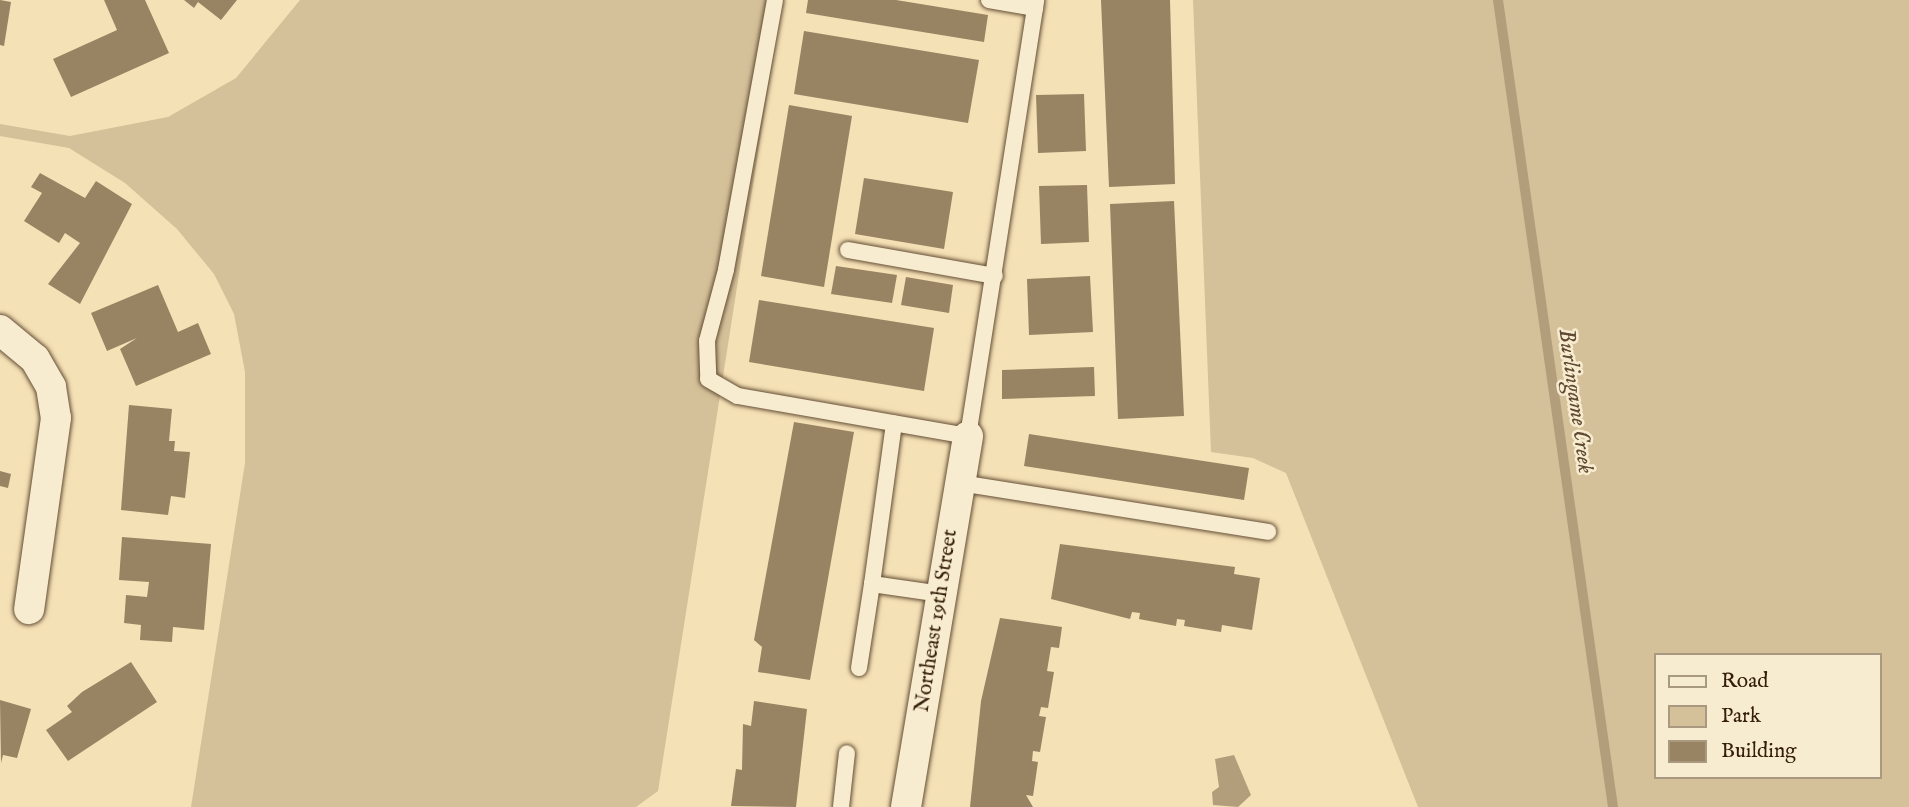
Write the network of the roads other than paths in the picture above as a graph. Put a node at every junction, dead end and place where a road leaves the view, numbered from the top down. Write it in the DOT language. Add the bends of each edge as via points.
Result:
graph roads {
  1 [pos="775,0"];
  2 [pos="989,0"];
  3 [pos="1036,4"];
  4 [pos="848,250"];
  5 [pos="995,276"];
  6 [pos="0,330"];
  7 [pos="894,423"];
  8 [pos="968,436"];
  9 [pos="960,483"];
  10 [pos="1268,532"];
  11 [pos="872,584"];
  12 [pos="941,594"];
  13 [pos="29,609"];
  14 [pos="859,668"];
  15 [pos="847,753"];
  16 [pos="841,807"];
  17 [pos="906,807"];
  1 -- 7 [label="lane" via="726,270 707,341 708,379 738,397"];
  2 -- 3 [label="lane"];
  3 -- 5 [label="lane"];
  4 -- 5 [label="lane"];
  5 -- 8 [label="lane"];
  6 -- 13 [label="street" via="35,359 51,387 56,418"];
  7 -- 8 [label="lane"];
  7 -- 11 [label="lane"];
  8 -- 9 [label="street, Northeast 19th Street"];
  9 -- 10 [label="lane"];
  9 -- 12 [label="street, Northeast 19th Street"];
  11 -- 12 [label="lane"];
  11 -- 14 [label="lane"];
  12 -- 17 [label="street, Northeast 19th Street"];
  15 -- 16 [label="lane"];
}
